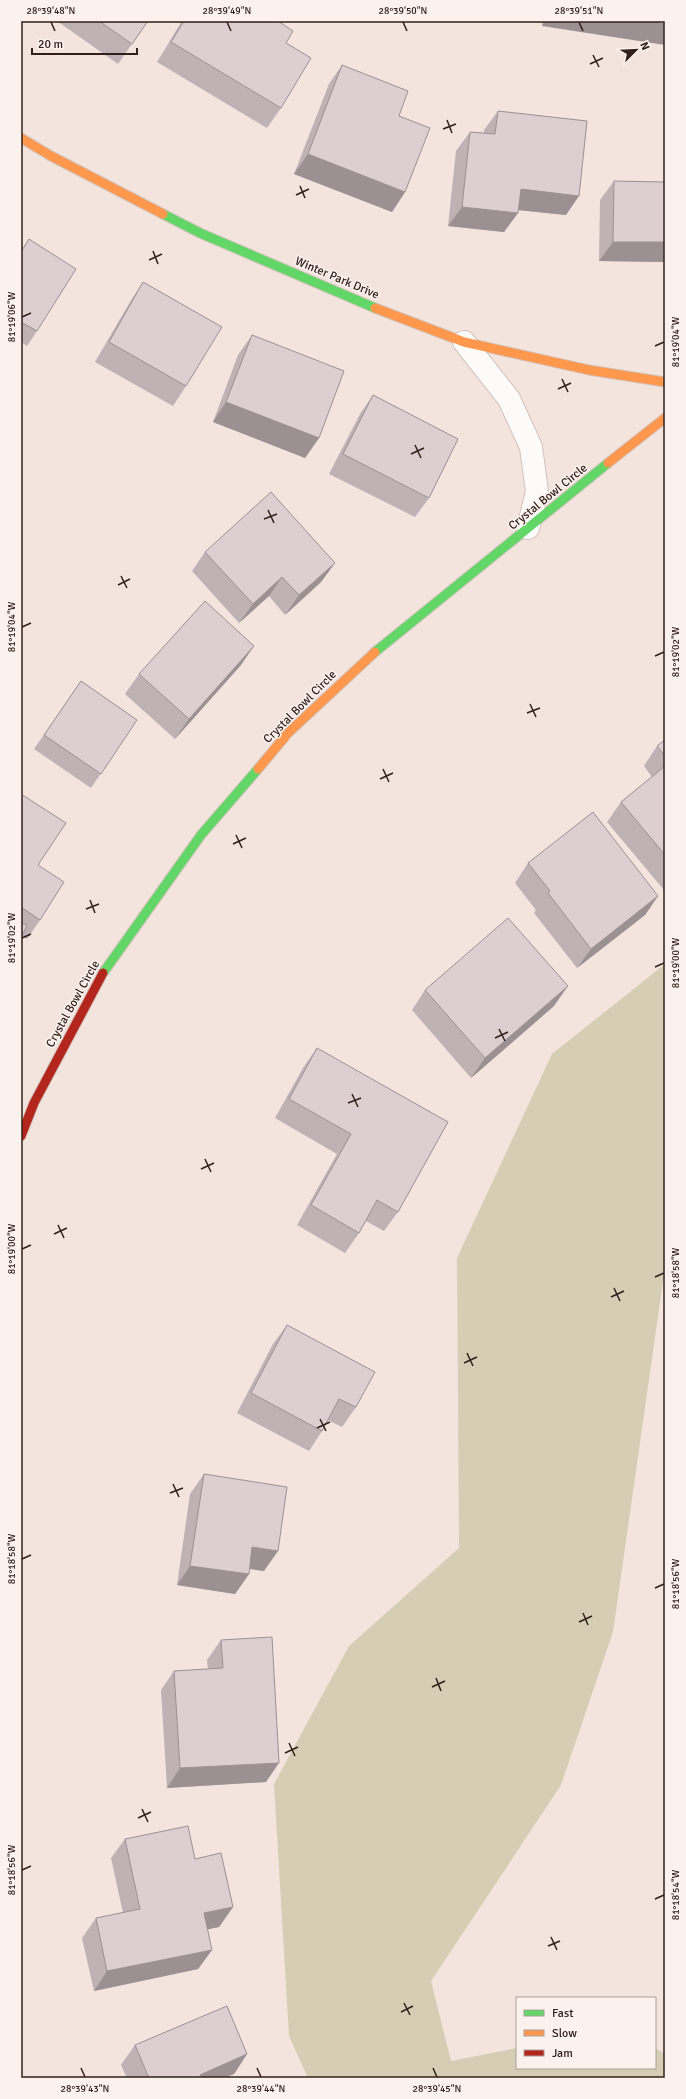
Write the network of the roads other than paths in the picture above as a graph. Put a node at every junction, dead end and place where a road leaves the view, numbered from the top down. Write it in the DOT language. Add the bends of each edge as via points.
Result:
graph roads {
  1 [pos="21,138"];
  2 [pos="464,342"];
  3 [pos="665,382"];
  4 [pos="665,418"];
  5 [pos="528,528"];
  6 [pos="21,1136"];
  1 -- 2 [label="street, Winter Park Drive" via="200,233 353,299"];
  2 -- 3 [label="street, Winter Park Drive" via="589,370"];
  2 -- 5 [label="street" via="509,399 531,447 536,492"];
  4 -- 5 [label="street, Crystal Bowl Circle"];
  5 -- 6 [label="street, Crystal Bowl Circle" via="390,638 288,733 201,835 103,973 34,1103"];
}
